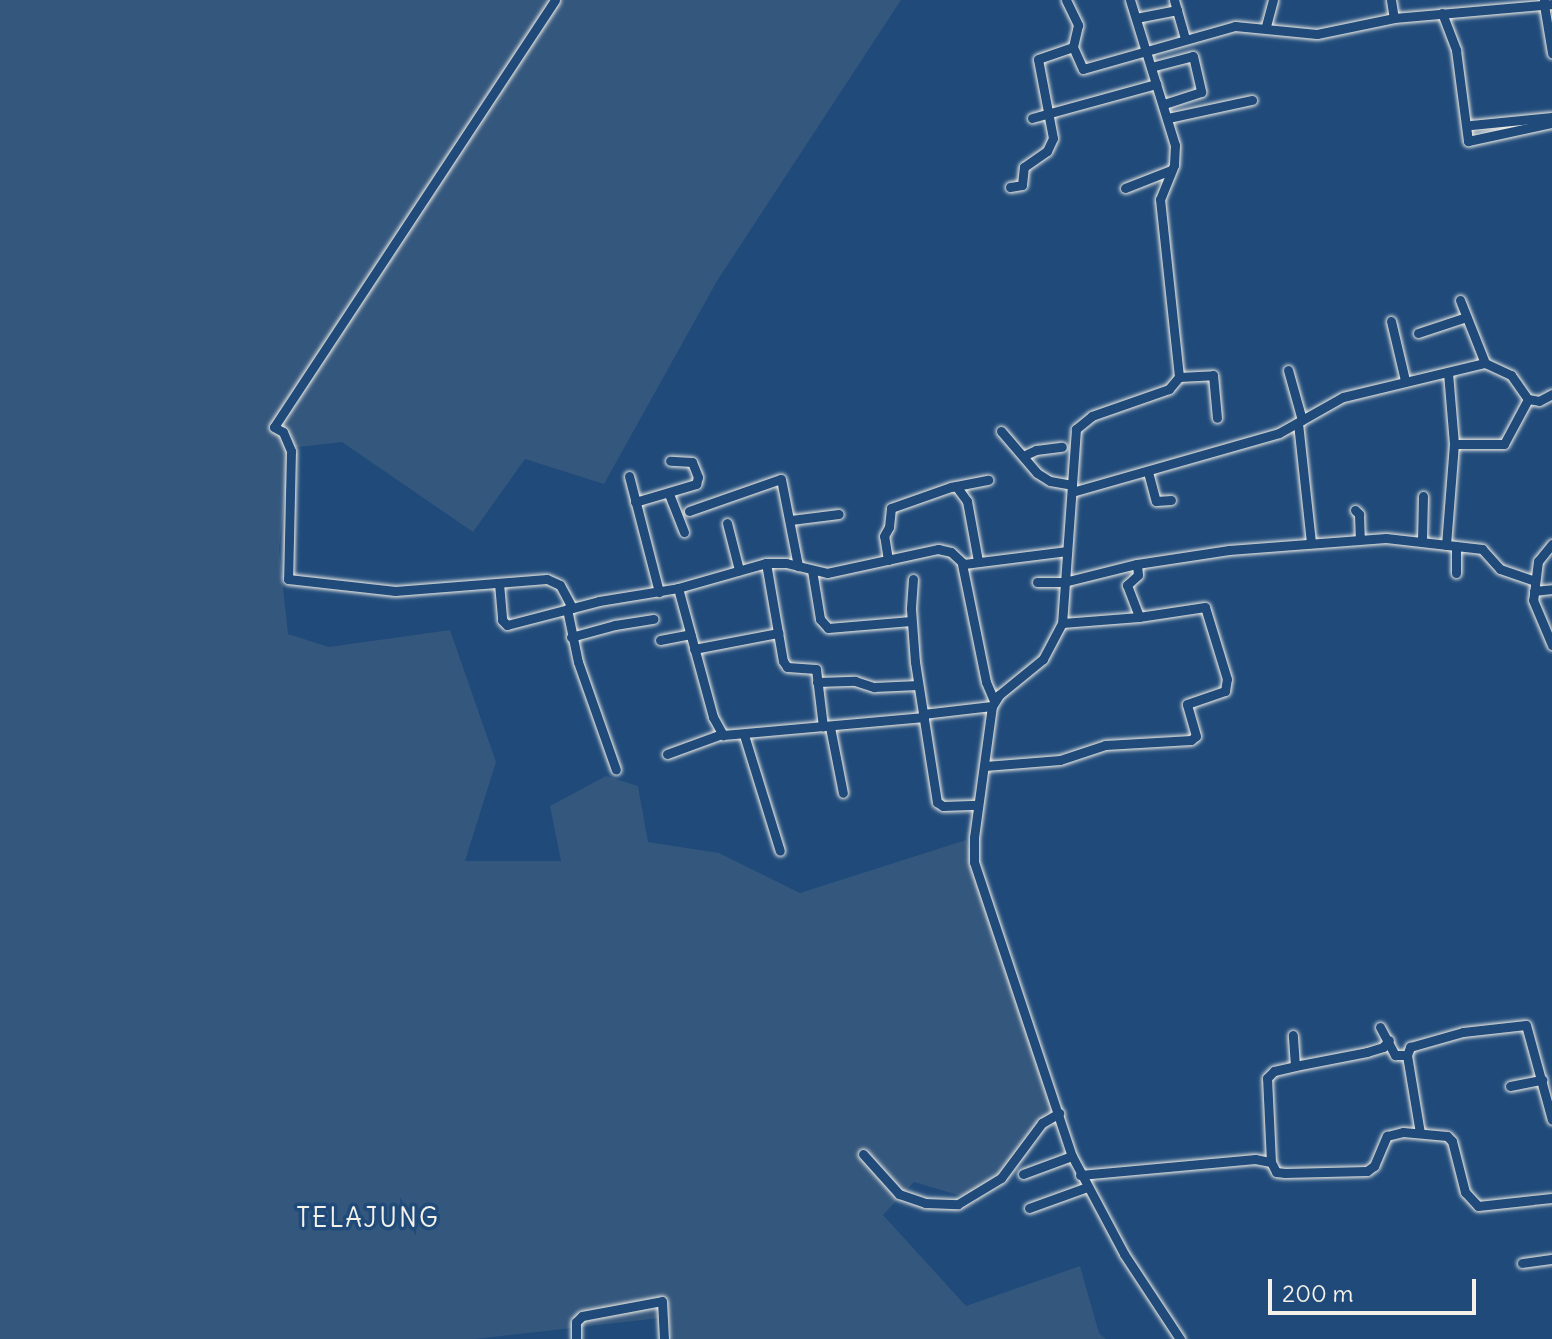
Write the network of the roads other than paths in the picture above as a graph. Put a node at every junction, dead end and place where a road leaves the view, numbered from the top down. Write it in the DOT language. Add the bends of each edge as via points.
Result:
graph roads {
  1 [pos="555,0"];
  2 [pos="1066,0"];
  3 [pos="1130,0"];
  4 [pos="1273,0"];
  5 [pos="1391,0"];
  6 [pos="1547,3"];
  7 [pos="1176,5"];
  8 [pos="1442,13"];
  9 [pos="1136,18"];
  10 [pos="1394,18"];
  11 [pos="1266,26"];
  12 [pos="1185,38"];
  13 [pos="1073,47"];
  14 [pos="1146,51"];
  15 [pos="1552,53"];
  16 [pos="1151,67"];
  17 [pos="1156,84"];
  18 [pos="1252,100"];
  19 [pos="1163,104"];
  20 [pos="1050,114"];
  21 [pos="1552,117"];
  22 [pos="1032,118"];
  23 [pos="1168,118"];
  24 [pos="1552,123"];
  25 [pos="1471,125"];
  26 [pos="1171,170"];
  27 [pos="1010,187"];
  28 [pos="1125,188"];
  29 [pos="1460,300"];
  30 [pos="1466,317"];
  31 [pos="1391,321"];
  32 [pos="1418,333"];
  33 [pos="1485,363"];
  34 [pos="1288,370"];
  35 [pos="1448,372"];
  36 [pos="1179,377"];
  37 [pos="1405,380"];
  38 [pos="1552,394"];
  39 [pos="1528,399"];
  40 [pos="1217,418"];
  41 [pos="1300,422"];
  42 [pos="1001,431"];
  43 [pos="1454,444"];
  44 [pos="1062,447"];
  45 [pos="1023,456"];
  46 [pos="670,461"];
  47 [pos="1148,472"];
  48 [pos="629,476"];
  49 [pos="988,480"];
  50 [pos="956,486"];
  51 [pos="1072,488"];
  52 [pos="669,494"];
  53 [pos="1423,496"];
  54 [pos="1171,500"];
  55 [pos="635,502"];
  56 [pos="1355,510"];
  57 [pos="689,511"];
  58 [pos="839,514"];
  59 [pos="791,520"];
  60 [pos="727,523"];
  61 [pos="684,532"];
  62 [pos="1360,539"];
  63 [pos="1422,540"];
  64 [pos="1311,543"];
  65 [pos="1552,544"];
  66 [pos="1451,546"];
  67 [pos="1067,551"];
  68 [pos="888,560"];
  69 [pos="978,561"];
  70 [pos="766,563"];
  71 [pos="962,564"];
  72 [pos="1137,564"];
  73 [pos="798,566"];
  74 [pos="739,570"];
  75 [pos="812,570"];
  76 [pos="1456,573"];
  77 [pos="913,579"];
  78 [pos="1037,582"];
  79 [pos="1064,582"];
  80 [pos="499,583"];
  81 [pos="1534,586"];
  82 [pos="678,588"];
  83 [pos="1552,589"];
  84 [pos="659,592"];
  85 [pos="569,609"];
  86 [pos="1139,617"];
  87 [pos="654,619"];
  88 [pos="911,621"];
  89 [pos="1062,623"];
  90 [pos="778,633"];
  91 [pos="690,634"];
  92 [pos="571,637"];
  93 [pos="660,640"];
  94 [pos="1552,645"];
  95 [pos="694,649"];
  96 [pos="817,682"];
  97 [pos="918,685"];
  98 [pos="993,703"];
  99 [pos="923,716"];
  100 [pos="827,727"];
  101 [pos="722,734"];
  102 [pos="744,735"];
  103 [pos="667,754"];
  104 [pos="985,766"];
  105 [pos="616,770"];
  106 [pos="843,793"];
  107 [pos="978,805"];
  108 [pos="780,851"];
  109 [pos="1380,1027"];
  110 [pos="1293,1035"];
  111 [pos="1389,1040"];
  112 [pos="1407,1055"];
  113 [pos="1295,1066"];
  114 [pos="1542,1080"];
  115 [pos="1510,1086"];
  116 [pos="1059,1113"];
  117 [pos="1552,1120"];
  118 [pos="1420,1133"];
  119 [pos="863,1154"];
  120 [pos="1072,1156"];
  121 [pos="1271,1162"];
  122 [pos="1023,1174"];
  123 [pos="1080,1175"];
  124 [pos="1087,1187"];
  125 [pos="1552,1198"];
  126 [pos="1029,1208"];
  127 [pos="1552,1259"];
  128 [pos="1522,1263"];
  129 [pos="576,1339"];
  130 [pos="664,1339"];
  131 [pos="1180,1339"];
  1 -- 80 [label="street" via="274,427 283,432 291,451 288,579 395,591"];
  2 -- 13 [label="street" via="1078,25"];
  3 -- 9 [label="street"];
  4 -- 11 [label="street"];
  5 -- 10 [label="street"];
  6 -- 8 [label="street"];
  6 -- 15 [label="street"];
  7 -- 9 [label="street"];
  7 -- 12 [label="street"];
  8 -- 10 [label="street"];
  8 -- 24 [label="street" via="1456,50 1468,141"];
  9 -- 14 [label="street"];
  10 -- 11 [label="street" via="1317,34"];
  11 -- 12 [label="street" via="1235,26"];
  12 -- 14 [label="street"];
  13 -- 14 [label="street" via="1083,69"];
  13 -- 20 [label="street" via="1037,61"];
  14 -- 16 [label="street"];
  16 -- 17 [label="street"];
  16 -- 19 [label="street" via="1193,56 1201,92"];
  17 -- 19 [label="street"];
  17 -- 20 [label="street"];
  18 -- 23 [label="street"];
  19 -- 23 [label="street"];
  20 -- 22 [label="street"];
  20 -- 27 [label="street" via="1051,145 1024,167 1022,185"];
  21 -- 25 [label="street"];
  23 -- 26 [label="street" via="1175,145"];
  26 -- 28 [label="street"];
  26 -- 36 [label="street" via="1160,199"];
  29 -- 30 [label="street"];
  30 -- 32 [label="street"];
  30 -- 33 [label="street"];
  31 -- 37 [label="street"];
  33 -- 35 [label="street"];
  33 -- 39 [label="street" via="1511,375"];
  34 -- 41 [label="street"];
  35 -- 37 [label="street"];
  35 -- 43 [label="street"];
  36 -- 40 [label="street" via="1213,375"];
  36 -- 51 [label="street" via="1169,389 1080,424 1073,446"];
  37 -- 41 [label="street" via="1343,397"];
  38 -- 39 [label="street" via="1539,401"];
  39 -- 43 [label="street" via="1504,444"];
  41 -- 47 [label="street"];
  41 -- 64 [label="street"];
  42 -- 45 [label="street"];
  43 -- 66 [label="street"];
  44 -- 45 [label="street"];
  45 -- 51 [label="street" via="1044,478"];
  46 -- 52 [label="street" via="692,462 698,479"];
  47 -- 51 [label="street"];
  47 -- 54 [label="street" via="1156,501"];
  48 -- 55 [label="street"];
  49 -- 50 [label="street"];
  50 -- 68 [label="street" via="891,508 884,536"];
  50 -- 69 [label="street" via="967,501"];
  51 -- 67 [label="street"];
  52 -- 55 [label="street"];
  52 -- 61 [label="street"];
  53 -- 63 [label="street"];
  55 -- 84 [label="street"];
  56 -- 62 [label="street"];
  57 -- 59 [label="street" via="781,479"];
  58 -- 59 [label="street"];
  59 -- 73 [label="street"];
  60 -- 74 [label="street"];
  62 -- 63 [label="street"];
  62 -- 64 [label="street"];
  63 -- 66 [label="street"];
  64 -- 72 [label="street"];
  65 -- 81 [label="street" via="1540,555"];
  66 -- 76 [label="street"];
  66 -- 81 [label="street" via="1482,549 1500,569"];
  67 -- 69 [label="street"];
  67 -- 79 [label="street"];
  68 -- 71 [label="street" via="941,549"];
  68 -- 75 [label="street" via="836,573"];
  69 -- 71 [label="street"];
  70 -- 73 [label="street"];
  70 -- 74 [label="street"];
  70 -- 90 [label="street"];
  71 -- 98 [label="street"];
  72 -- 79 [label="street"];
  72 -- 86 [label="street" via="1138,575 1127,585"];
  73 -- 75 [label="street"];
  74 -- 82 [label="street"];
  75 -- 88 [label="street" via="820,619 828,628"];
  77 -- 88 [label="street"];
  78 -- 79 [label="street"];
  79 -- 89 [label="street"];
  80 -- 85 [label="street" via="554,581"];
  80 -- 85 [label="street" via="504,624"];
  81 -- 83 [label="street"];
  81 -- 94 [label="street" via="1534,605"];
  82 -- 84 [label="street"];
  82 -- 91 [label="street"];
  84 -- 85 [label="street"];
  85 -- 92 [label="street"];
  86 -- 89 [label="street"];
  86 -- 104 [label="street" via="1208,609 1227,686 1218,695 1187,704 1194,739 1105,745 1060,760"];
  87 -- 92 [label="street"];
  88 -- 97 [label="street"];
  89 -- 98 [label="street" via="1043,659"];
  90 -- 95 [label="street"];
  90 -- 96 [label="street" via="785,665 814,668"];
  91 -- 93 [label="street"];
  91 -- 95 [label="street"];
  92 -- 105 [label="street"];
  95 -- 101 [label="street"];
  96 -- 97 [label="street"];
  96 -- 100 [label="street"];
  97 -- 99 [label="street"];
  98 -- 99 [label="street"];
  98 -- 104 [label="street"];
  99 -- 100 [label="street"];
  99 -- 107 [label="street" via="937,802"];
  100 -- 102 [label="street"];
  100 -- 106 [label="street"];
  101 -- 102 [label="street"];
  101 -- 103 [label="street"];
  102 -- 108 [label="street"];
  104 -- 107 [label="street"];
  107 -- 116 [label="street" via="978,881"];
  109 -- 111 [label="street"];
  110 -- 113 [label="street"];
  111 -- 112 [label="street" via="1395,1055"];
  111 -- 113 [label="street" via="1379,1049"];
  112 -- 114 [label="street" via="1410,1047 1440,1038 1526,1025"];
  112 -- 118 [label="street"];
  113 -- 121 [label="street" via="1267,1078"];
  114 -- 115 [label="street"];
  114 -- 117 [label="street"];
  116 -- 119 [label="street" via="1042,1123 1001,1178 958,1204 925,1203 899,1194"];
  116 -- 120 [label="street"];
  118 -- 121 [label="street" via="1387,1136 1367,1171 1285,1173 1276,1172"];
  118 -- 125 [label="street" via="1452,1141 1473,1204"];
  120 -- 122 [label="street"];
  120 -- 123 [label="street"];
  121 -- 123 [label="street" via="1255,1159"];
  123 -- 124 [label="street"];
  124 -- 126 [label="street"];
  124 -- 131 [label="street"];
  127 -- 128 [label="street"];
  129 -- 130 [label="street" via="576,1322 582,1316 662,1301"];
}
